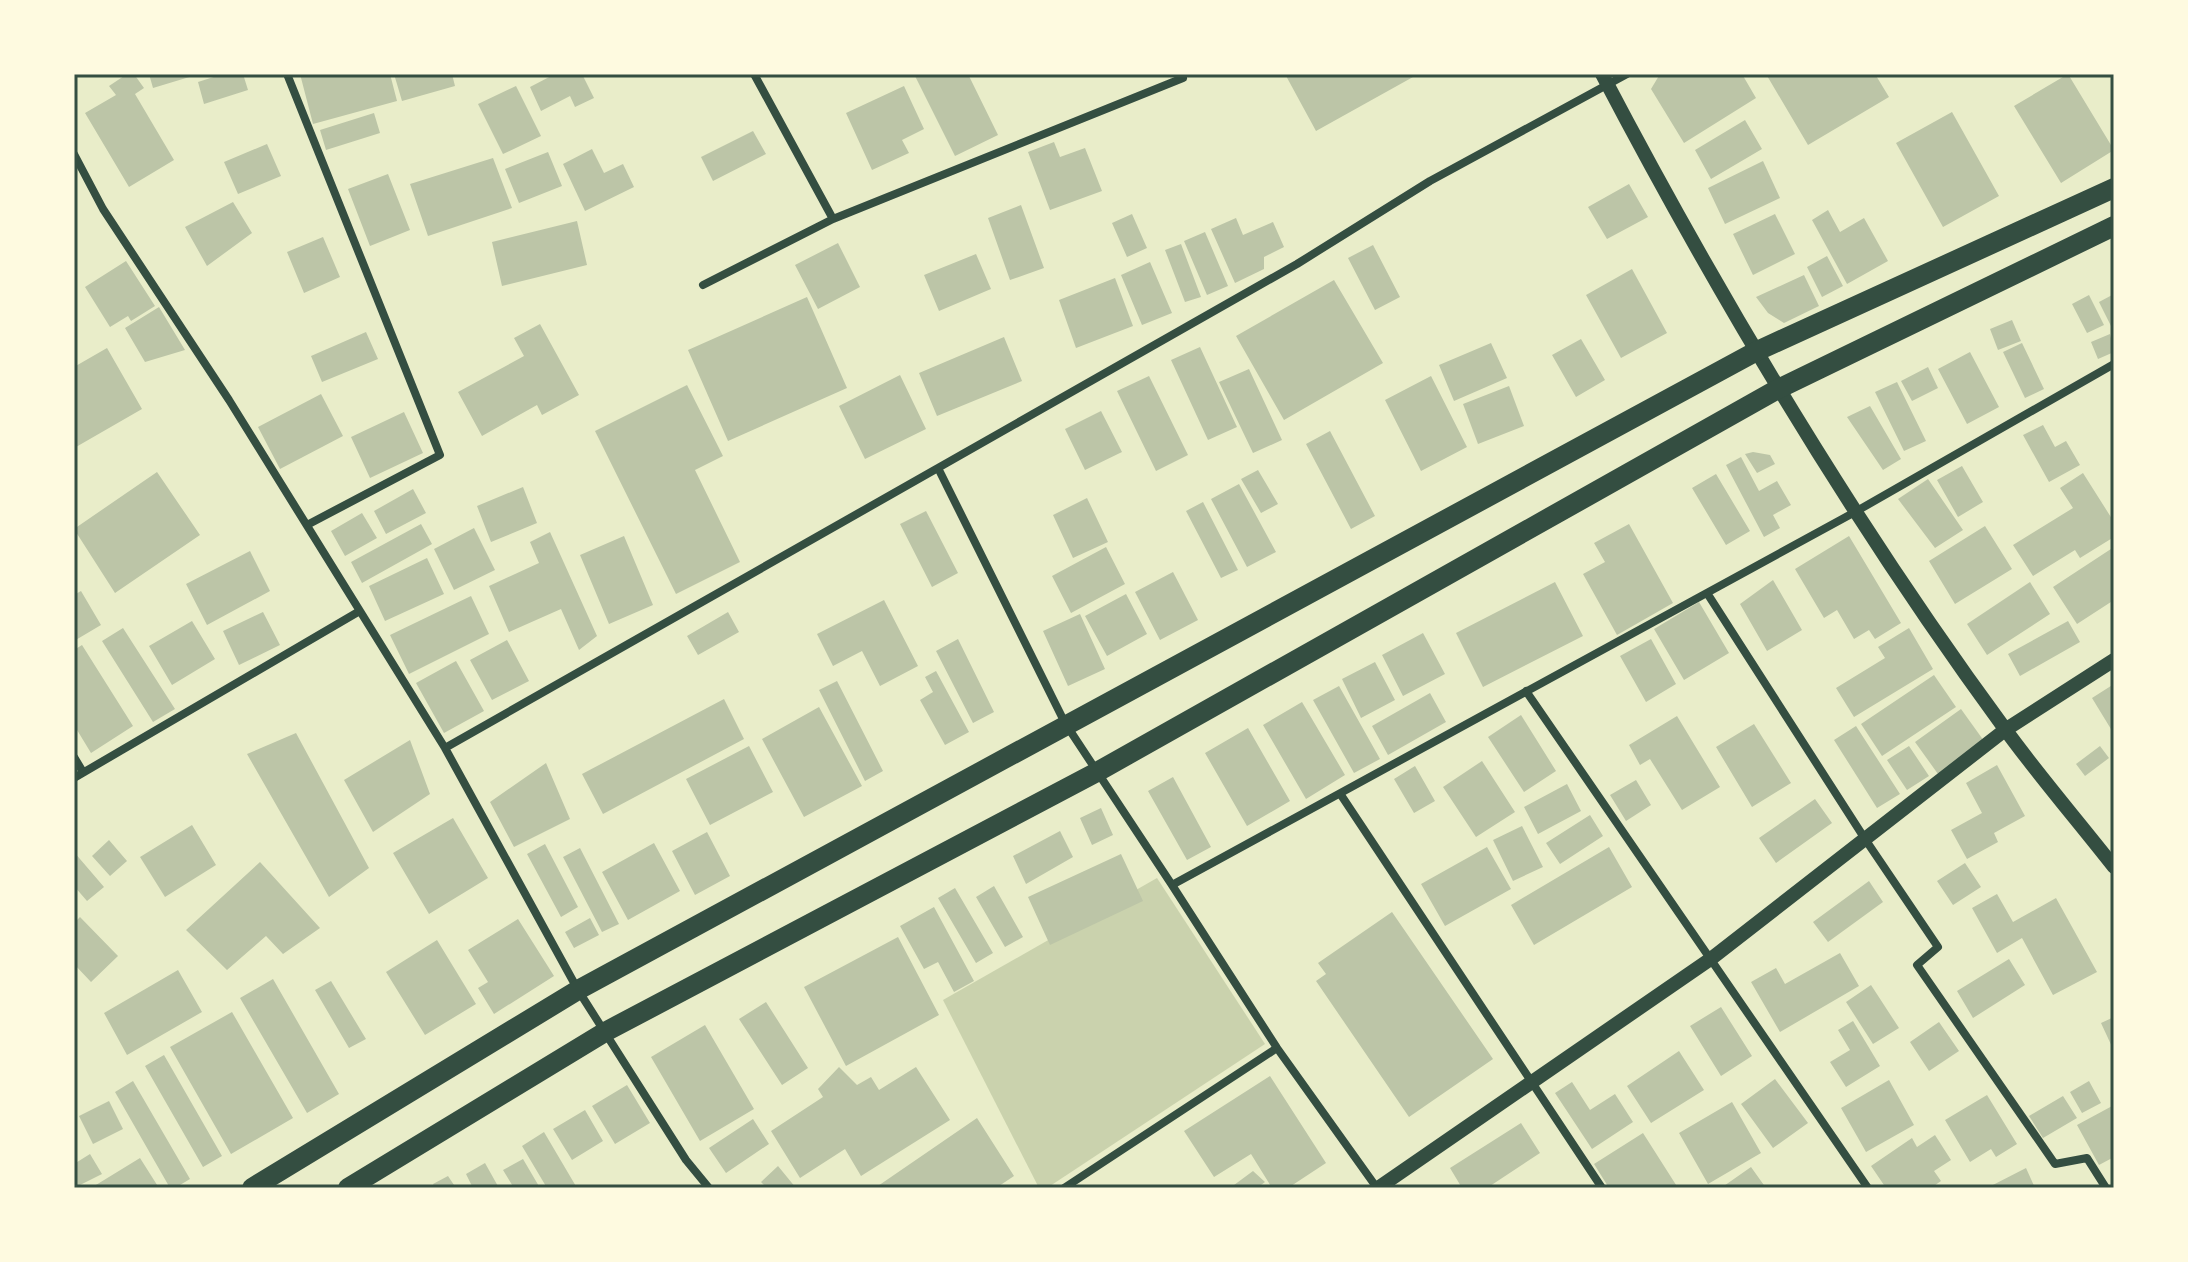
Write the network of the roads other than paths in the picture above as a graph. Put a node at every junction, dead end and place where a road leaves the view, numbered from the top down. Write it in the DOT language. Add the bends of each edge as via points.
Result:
graph roads {
  1 [pos="287,74"];
  2 [pos="754,74"];
  3 [pos="1181,74"];
  4 [pos="1627,74"];
  5 [pos="1605,80"];
  6 [pos="74,154"];
  7 [pos="2114,188"];
  8 [pos="833,219"];
  9 [pos="2114,226"];
  10 [pos="703,285"];
  11 [pos="1755,352"];
  12 [pos="2114,364"];
  13 [pos="1778,389"];
  14 [pos="938,468"];
  15 [pos="1855,512"];
  16 [pos="307,525"];
  17 [pos="1707,593"];
  18 [pos="358,612"];
  19 [pos="2114,660"];
  20 [pos="1526,691"];
  21 [pos="1065,723"];
  22 [pos="2005,730"];
  23 [pos="445,748"];
  24 [pos="74,757"];
  25 [pos="83,772"];
  26 [pos="1097,772"];
  27 [pos="74,778"];
  28 [pos="1341,795"];
  29 [pos="1865,839"];
  30 [pos="2114,867"];
  31 [pos="1172,885"];
  32 [pos="1712,958"];
  33 [pos="578,990"];
  34 [pos="605,1032"];
  35 [pos="1277,1048"];
  36 [pos="1533,1082"];
  37 [pos="252,1188"];
  38 [pos="348,1188"];
  39 [pos="709,1188"];
  40 [pos="1064,1188"];
  41 [pos="1378,1188"];
  42 [pos="1602,1188"];
  43 [pos="1868,1188"];
  44 [pos="2106,1188"];
  1 -- 16 [label="street" via="440,455"];
  2 -- 8 [label="street"];
  3 -- 8 [label="street" via="1183,78"];
  4 -- 5 [label="street"];
  5 -- 11 [label="street"];
  5 -- 14 [label="street" via="1297,264"];
  6 -- 16 [label="street" via="103,209"];
  7 -- 11 [label="main road"];
  8 -- 10 [label="street"];
  9 -- 13 [label="main road"];
  11 -- 13 [label="street"];
  11 -- 21 [label="main road"];
  12 -- 15 [label="street"];
  13 -- 15 [label="street"];
  13 -- 26 [label="main road"];
  14 -- 21 [label="street"];
  14 -- 23 [label="street"];
  15 -- 17 [label="street"];
  15 -- 22 [label="street"];
  16 -- 18 [label="street"];
  17 -- 20 [label="street"];
  17 -- 29 [label="street"];
  18 -- 23 [label="street"];
  18 -- 25 [label="street"];
  19 -- 22 [label="street"];
  20 -- 28 [label="street"];
  20 -- 32 [label="street"];
  21 -- 26 [label="street"];
  21 -- 33 [label="main road"];
  22 -- 29 [label="street"];
  22 -- 30 [label="street"];
  23 -- 33 [label="street"];
  24 -- 25 [label="street"];
  25 -- 27 [label="street"];
  26 -- 31 [label="street"];
  26 -- 34 [label="main road"];
  28 -- 31 [label="street"];
  28 -- 36 [label="street"];
  29 -- 32 [label="street"];
  29 -- 44 [label="street" via="1938,947 1917,965 2055,1164 2087,1158"];
  31 -- 35 [label="street"];
  32 -- 36 [label="street"];
  32 -- 43 [label="street"];
  33 -- 34 [label="street"];
  33 -- 37 [label="main road"];
  34 -- 38 [label="main road"];
  34 -- 39 [label="street"];
  35 -- 40 [label="street"];
  35 -- 41 [label="street"];
  36 -- 41 [label="street"];
  36 -- 42 [label="street"];
}
